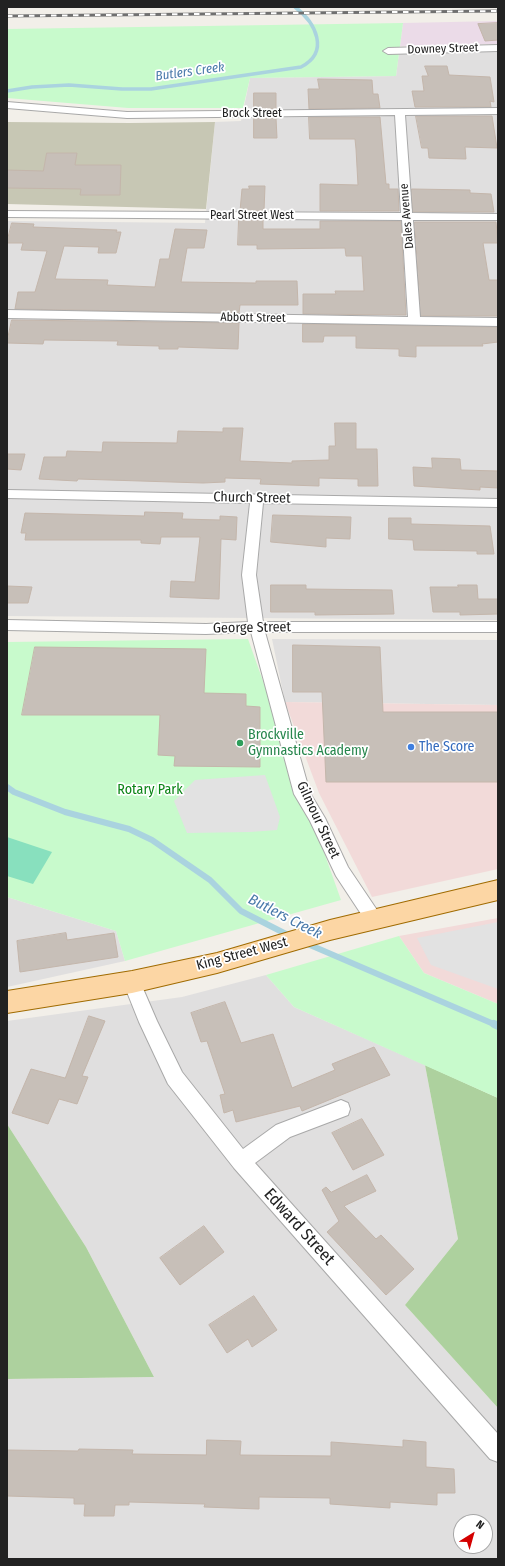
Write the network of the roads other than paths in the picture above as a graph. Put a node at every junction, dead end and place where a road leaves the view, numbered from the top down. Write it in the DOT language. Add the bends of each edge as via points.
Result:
graph roads {
  1 [pos="498,48"];
  2 [pos="388,51"];
  3 [pos="7,105"];
  4 [pos="498,111"];
  5 [pos="400,113"];
  6 [pos="7,214"];
  7 [pos="407,216"];
  8 [pos="498,217"];
  9 [pos="7,314"];
  10 [pos="414,320"];
  11 [pos="498,322"];
  12 [pos="7,494"];
  13 [pos="257,499"];
  14 [pos="498,503"];
  15 [pos="7,625"];
  16 [pos="256,627"];
  17 [pos="498,627"];
  18 [pos="498,890"];
  19 [pos="375,921"];
  20 [pos="132,982"];
  21 [pos="7,1002"];
  22 [pos="341,1109"];
  23 [pos="241,1162"];
  24 [pos="498,1451"];
  1 -- 2 [label="street, Downey Street"];
  3 -- 5 [label="street, Brock Street" via="127,115"];
  4 -- 5 [label="street, Brock Street"];
  5 -- 7 [label="street, Dales Avenue"];
  6 -- 7 [label="street, Pearl Street West"];
  7 -- 8 [label="street, Pearl Street West"];
  7 -- 10 [label="street, Dales Avenue"];
  9 -- 10 [label="street, Abbott Street"];
  10 -- 11 [label="street, Abbott Street"];
  12 -- 13 [label="street, Church Street"];
  13 -- 14 [label="street, Church Street"];
  13 -- 16 [label="street, Gilmour Street" via="250,575"];
  15 -- 16 [label="street, George Street" via="206,629"];
  16 -- 17 [label="street, George Street"];
  16 -- 19 [label="street, Gilmour Street" via="302,794 317,818 342,871"];
  18 -- 19 [label="main road, King Street West"];
  19 -- 20 [label="main road, King Street West" via="330,930 217,962"];
  20 -- 21 [label="main road, King Street West"];
  20 -- 23 [label="street, Edward Street" via="175,1078"];
  22 -- 23 [label="street" via="283,1131"];
  23 -- 24 [label="street, Edward Street"];
}
